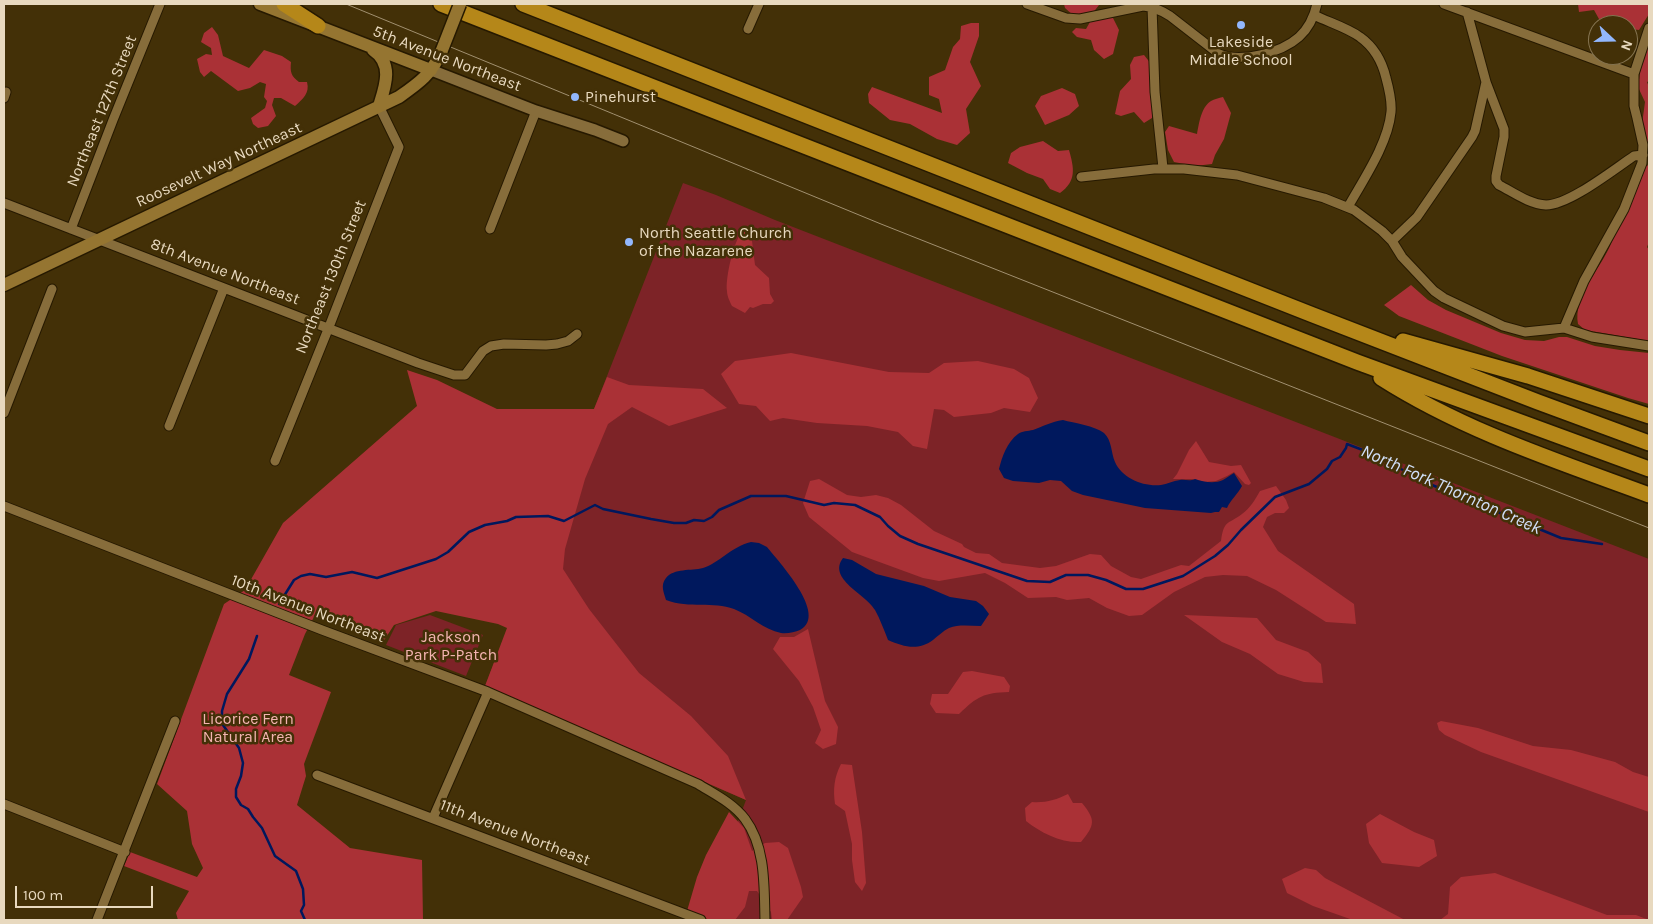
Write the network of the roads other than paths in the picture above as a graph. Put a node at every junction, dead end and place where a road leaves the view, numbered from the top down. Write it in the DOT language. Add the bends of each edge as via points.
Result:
graph roads {
  1 [pos="160,4"];
  2 [pos="260,4"];
  3 [pos="284,4"];
  4 [pos="441,4"];
  5 [pos="460,4"];
  6 [pos="523,4"];
  7 [pos="758,4"];
  8 [pos="1027,4"];
  9 [pos="1057,4"];
  10 [pos="1317,4"];
  11 [pos="1444,4"];
  12 [pos="1152,7"];
  13 [pos="1467,12"];
  14 [pos="1053,14"];
  15 [pos="1314,15"];
  16 [pos="318,26"];
  17 [pos="1649,28"];
  18 [pos="748,30"];
  19 [pos="365,44"];
  20 [pos="437,60"];
  21 [pos="1634,74"];
  22 [pos="1486,82"];
  23 [pos="379,106"];
  24 [pos="536,111"];
  25 [pos="623,141"];
  26 [pos="1643,155"];
  27 [pos="1163,168"];
  28 [pos="1082,177"];
  29 [pos="4,203"];
  30 [pos="1348,207"];
  31 [pos="71,229"];
  32 [pos="490,229"];
  33 [pos="97,240"];
  34 [pos="1392,242"];
  35 [pos="4,285"];
  36 [pos="224,288"];
  37 [pos="52,290"];
  38 [pos="1313,315"];
  39 [pos="329,327"];
  40 [pos="1564,328"];
  41 [pos="577,334"];
  42 [pos="1649,346"];
  43 [pos="1356,362"];
  44 [pos="4,413"];
  45 [pos="1649,416"];
  46 [pos="169,426"];
  47 [pos="1649,443"];
  48 [pos="275,460"];
  49 [pos="1649,469"];
  50 [pos="1649,495"];
  51 [pos="4,506"];
  52 [pos="488,692"];
  53 [pos="175,721"];
  54 [pos="317,775"];
  55 [pos="4,804"];
  56 [pos="433,818"];
  57 [pos="124,852"];
  58 [pos="689,918"];
  59 [pos="97,920"];
  60 [pos="701,920"];
  61 [pos="765,920"];
  1 -- 31 [label="street, Northeast 127th Street"];
  2 -- 16 [label="main road, 5th Avenue Northeast"];
  3 -- 16 [label="highway"];
  4 -- 43 [label="highway"];
  5 -- 20 [label="main road, bridge"];
  6 -- 38 [label="highway"];
  7 -- 18 [label="street"];
  8 -- 14 [label="street"];
  9 -- 14 [label="street"];
  10 -- 15 [label="street"];
  11 -- 13 [label="street"];
  12 -- 14 [label="street" via="1080,19"];
  12 -- 15 [label="street" via="1163,11 1219,54 1237,58 1256,56 1284,46 1303,33"];
  12 -- 27 [label="street" via="1155,92"];
  13 -- 21 [label="street"];
  13 -- 22 [label="street"];
  15 -- 30 [label="street" via="1359,36 1376,52 1389,89 1391,113 1385,135"];
  16 -- 19 [label="main road, 5th Avenue Northeast"];
  17 -- 21 [label="street"];
  19 -- 20 [label="main road, 5th Avenue Northeast"];
  19 -- 23 [label="main road" via="377,52 387,70"];
  20 -- 23 [label="main road, Roosevelt Way Northeast" via="421,82"];
  20 -- 24 [label="street, 5th Avenue Northeast"];
  21 -- 26 [label="street" via="1634,106"];
  22 -- 26 [label="street" via="1504,130 1496,181 1529,201 1546,204 1568,200 1634,156"];
  22 -- 34 [label="street" via="1472,138 1418,217"];
  23 -- 33 [label="main road, Roosevelt Way Northeast"];
  23 -- 39 [label="street, Northeast 130th Street" via="399,147"];
  24 -- 25 [label="street, 5th Avenue Northeast"];
  24 -- 32 [label="street"];
  26 -- 40 [label="street" via="1631,194 1584,281"];
  27 -- 28 [label="street"];
  27 -- 30 [label="street" via="1237,175"];
  29 -- 31 [label="street, 8th Avenue Northeast"];
  30 -- 34 [label="street"];
  31 -- 33 [label="street, 8th Avenue Northeast"];
  33 -- 35 [label="main road, Roosevelt Way Northeast"];
  33 -- 36 [label="street, 8th Avenue Northeast"];
  34 -- 40 [label="street" via="1425,284 1444,298 1510,329 1525,332"];
  36 -- 39 [label="street, 8th Avenue Northeast"];
  36 -- 46 [label="street"];
  37 -- 44 [label="street"];
  38 -- 45 [label="highway" via="1528,376"];
  38 -- 47 [label="highway"];
  39 -- 41 [label="street, 8th Avenue Northeast" via="454,375 465,375 483,351 491,346 551,345 563,343"];
  39 -- 48 [label="street, Northeast 130th Street"];
  40 -- 42 [label="street" via="1592,337"];
  43 -- 49 [label="highway"];
  43 -- 50 [label="highway" via="1404,393 1480,431"];
  51 -- 52 [label="street, 10th Avenue Northeast"];
  52 -- 56 [label="street"];
  52 -- 61 [label="street, 10th Avenue Northeast" via="698,784 729,803 755,836 761,858"];
  53 -- 57 [label="street"];
  54 -- 56 [label="street, 11th Avenue Northeast"];
  55 -- 57 [label="street"];
  56 -- 58 [label="street, 11th Avenue Northeast"];
  57 -- 59 [label="street"];
  58 -- 60 [label="street, 11th Avenue Northeast"];
}
